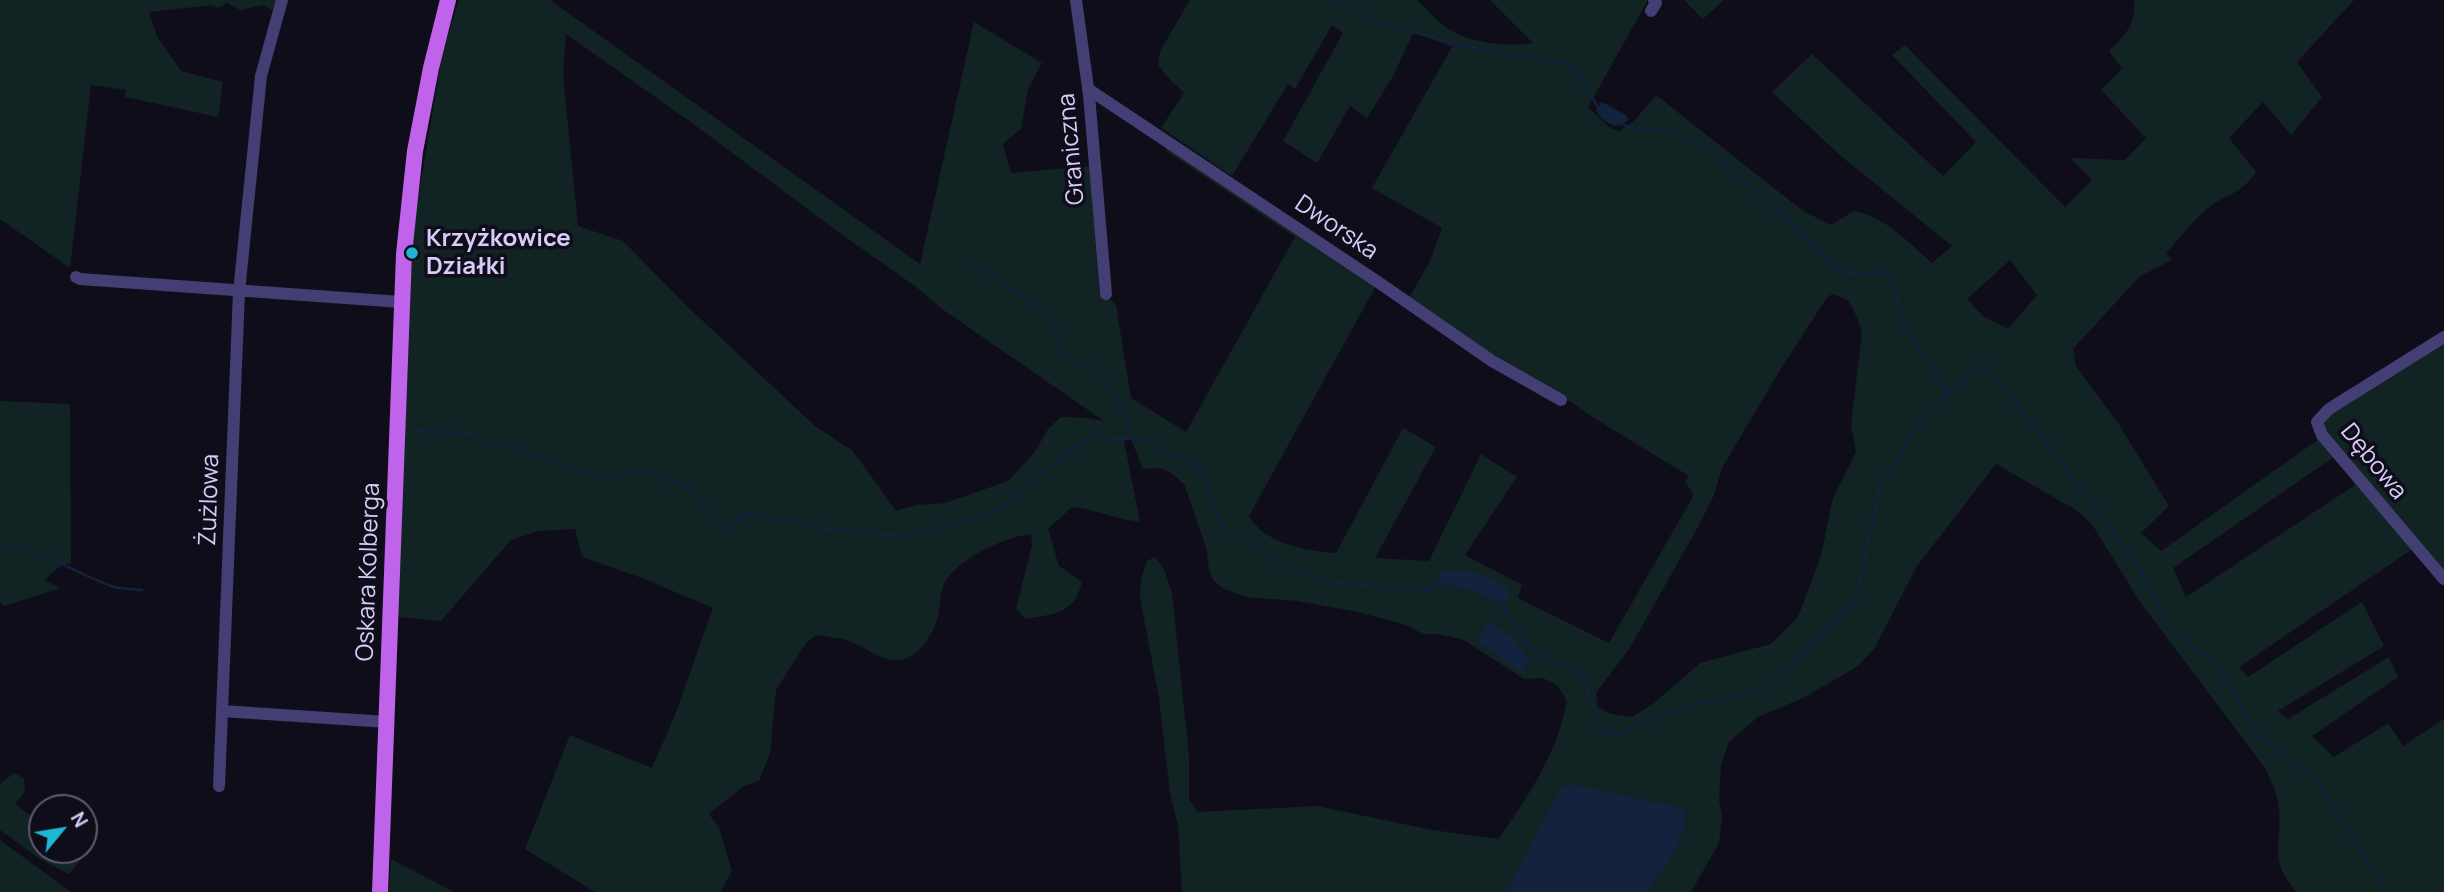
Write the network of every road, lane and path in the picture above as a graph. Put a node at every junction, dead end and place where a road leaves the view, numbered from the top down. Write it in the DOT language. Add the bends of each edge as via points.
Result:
graph roads {
  1 [pos="282,0"];
  2 [pos="448,0"];
  3 [pos="1076,0"];
  4 [pos="1088,89"];
  5 [pos="76,277"];
  6 [pos="239,292"];
  7 [pos="1106,294"];
  8 [pos="401,303"];
  9 [pos="2444,337"];
  10 [pos="1561,400"];
  11 [pos="2444,579"];
  12 [pos="222,711"];
  13 [pos="387,722"];
  14 [pos="219,786"];
  15 [pos="380,892"];
  1 -- 6 [label="street, Żużlowa" via="261,76"];
  2 -- 8 [label="main road, Oskara Kolberga" via="415,150"];
  3 -- 4 [label="street, Graniczna"];
  4 -- 7 [label="street, Graniczna"];
  4 -- 10 [label="street, Dworska" via="1492,361"];
  5 -- 6 [label="street"];
  6 -- 8 [label="street"];
  6 -- 12 [label="street, Żużlowa"];
  8 -- 13 [label="main road, Oskara Kolberga"];
  9 -- 11 [label="street, Dębowa" via="2329,409 2318,422 2322,435"];
  12 -- 13 [label="street"];
  12 -- 14 [label="street, Żużlowa"];
  13 -- 15 [label="main road, Oskara Kolberga"];
}
